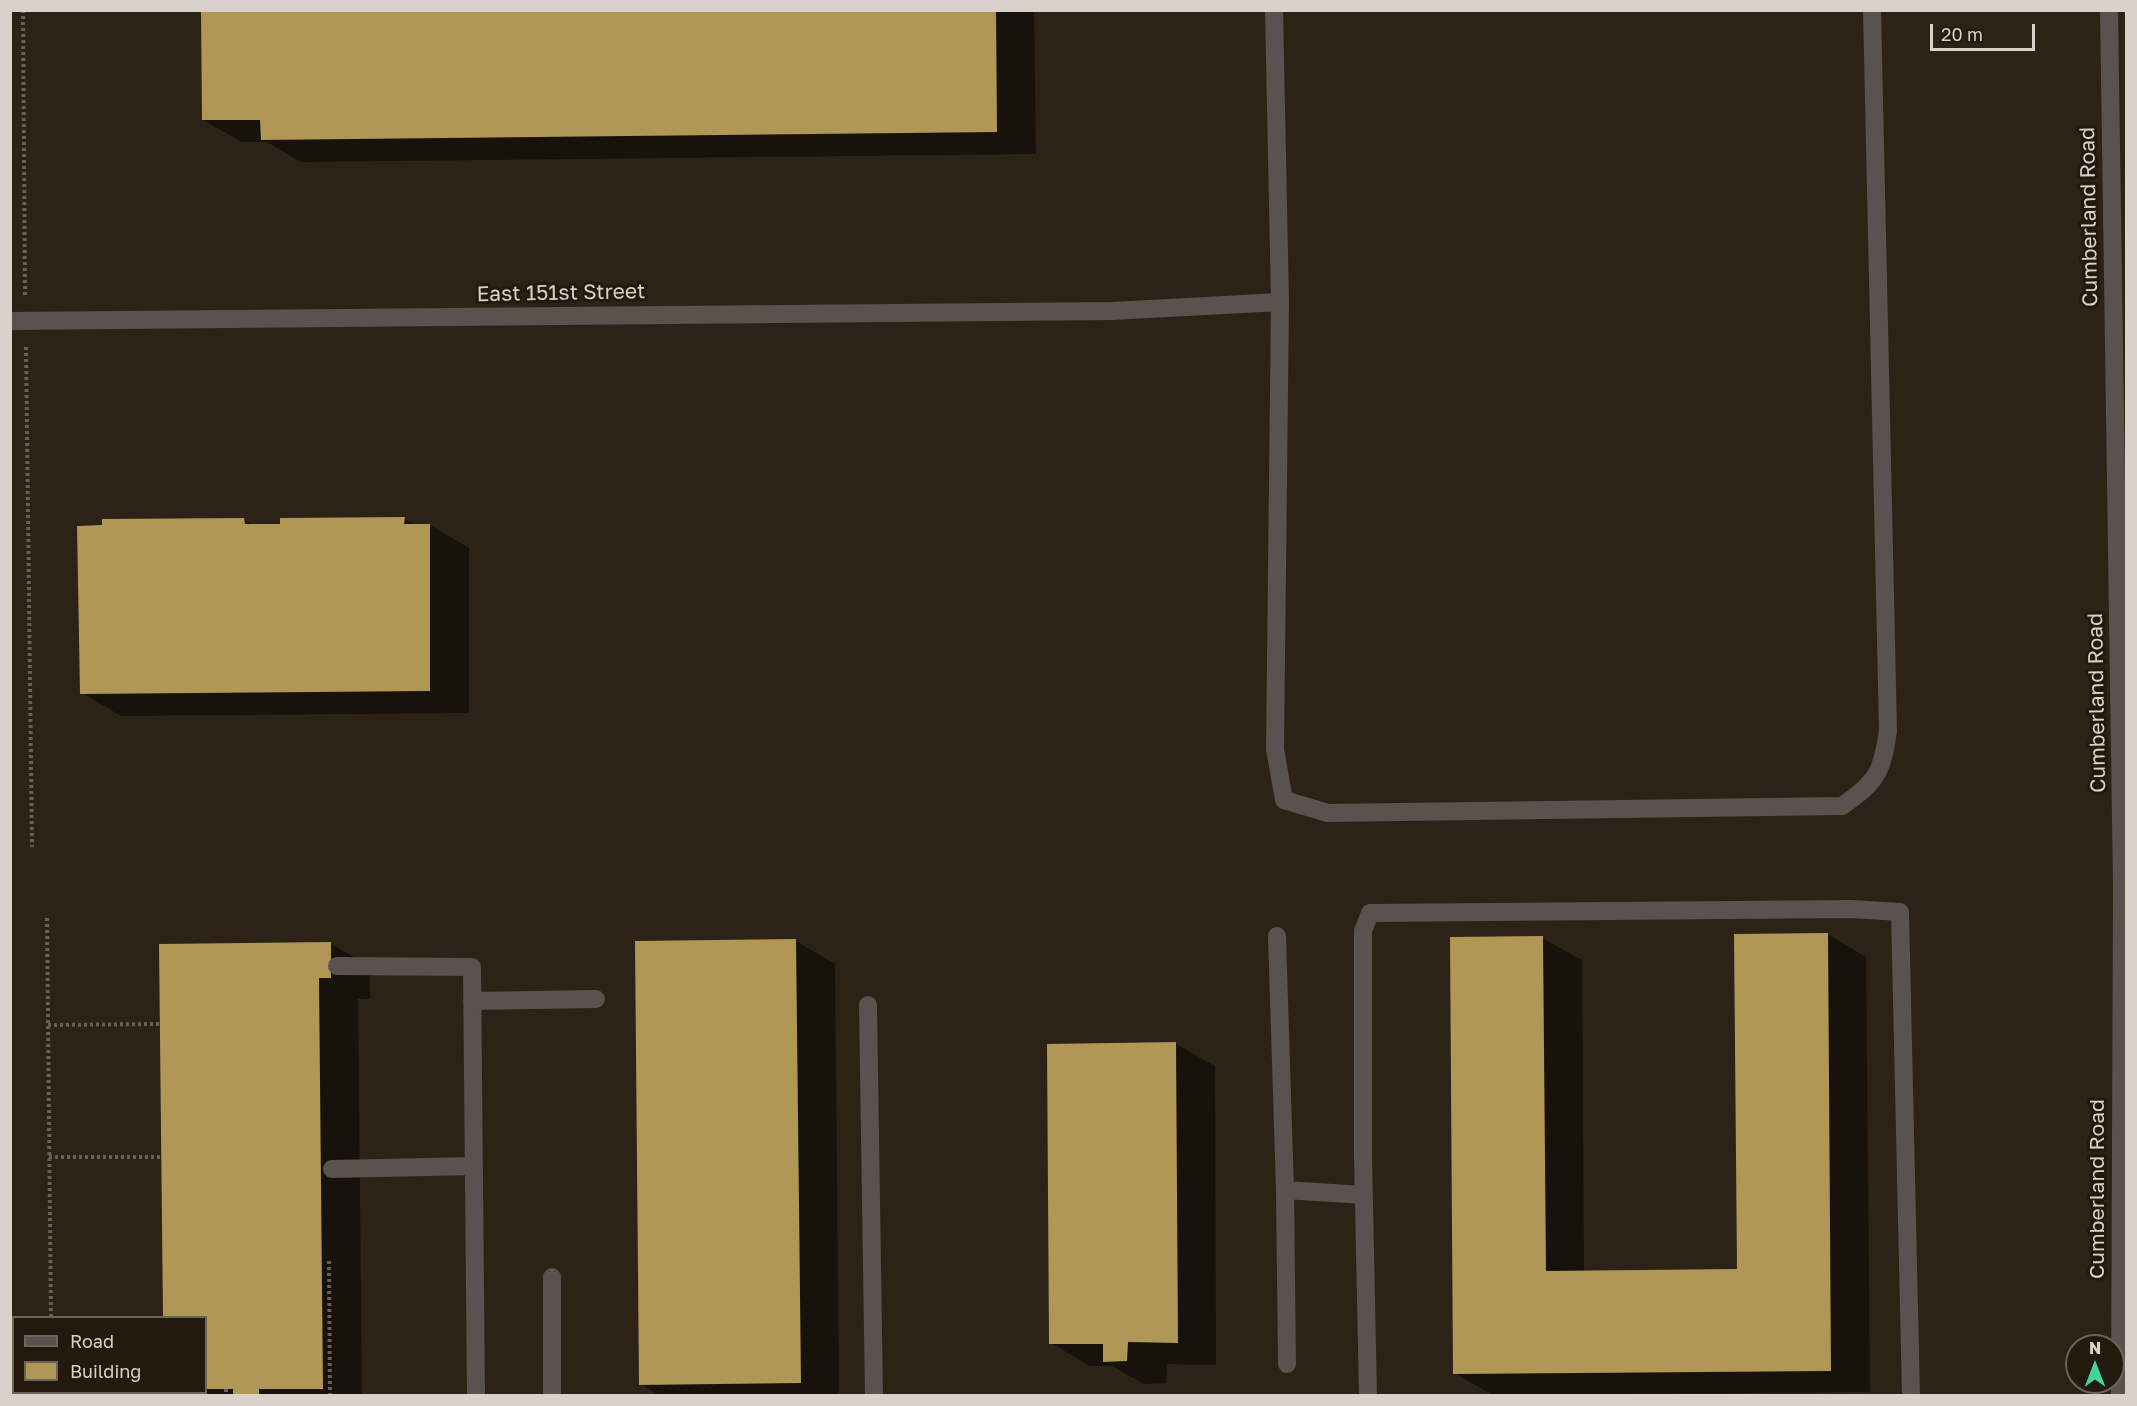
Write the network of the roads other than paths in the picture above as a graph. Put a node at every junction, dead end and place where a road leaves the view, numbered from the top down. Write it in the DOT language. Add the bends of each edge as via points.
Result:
graph roads {
  1 [pos="1274,10"];
  2 [pos="1872,10"];
  3 [pos="2109,10"];
  4 [pos="1280,302"];
  5 [pos="2120,306"];
  6 [pos="18,320"];
  7 [pos="1277,936"];
  8 [pos="337,966"];
  9 [pos="596,999"];
  10 [pos="472,1001"];
  11 [pos="868,1005"];
  12 [pos="474,1166"];
  13 [pos="332,1169"];
  14 [pos="1285,1190"];
  15 [pos="1364,1194"];
  16 [pos="552,1277"];
  17 [pos="1287,1364"];
  18 [pos="476,1395"];
  19 [pos="552,1395"];
  20 [pos="874,1395"];
  21 [pos="1368,1395"];
  22 [pos="1911,1395"];
  23 [pos="2120,1395"];
  1 -- 4 [label="street"];
  2 -- 4 [label="street" via="1888,731 1883,763 1868,789 1842,806 1328,813 1284,800 1275,749"];
  3 -- 5 [label="street, Cumberland Road"];
  4 -- 6 [label="street, East 151st Street" via="1112,310"];
  5 -- 23 [label="street, Cumberland Road"];
  7 -- 14 [label="street"];
  8 -- 10 [label="street" via="472,967"];
  9 -- 10 [label="street"];
  10 -- 12 [label="street"];
  11 -- 20 [label="street"];
  12 -- 13 [label="street"];
  12 -- 18 [label="street"];
  14 -- 15 [label="street"];
  14 -- 17 [label="street"];
  15 -- 21 [label="street"];
  15 -- 22 [label="street" via="1363,931 1370,913 1851,909 1900,912"];
  16 -- 19 [label="street"];
}
